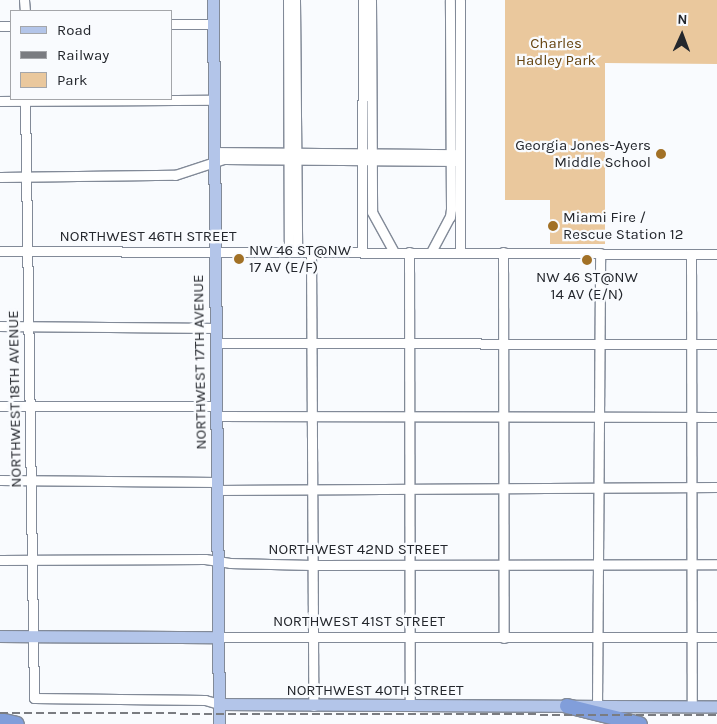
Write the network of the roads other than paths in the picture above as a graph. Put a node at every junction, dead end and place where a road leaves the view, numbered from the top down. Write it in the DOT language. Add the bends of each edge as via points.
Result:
graph roads {
  1 [pos="213,0"];
  2 [pos="288,0"];
  3 [pos="295,0"];
  4 [pos="363,0"];
  5 [pos="371,0"];
  6 [pos="455,4"];
  7 [pos="172,24"];
  8 [pos="213,24"];
  9 [pos="292,38"];
  10 [pos="368,63"];
  11 [pos="25,100"];
  12 [pos="214,100"];
  13 [pos="0,101"];
  14 [pos="291,156"];
  15 [pos="367,156"];
  16 [pos="455,157"];
  17 [pos="214,158"];
  18 [pos="0,177"];
  19 [pos="25,177"];
  20 [pos="368,212"];
  21 [pos="455,217"];
  22 [pos="214,250"];
  23 [pos="0,251"];
  24 [pos="25,251"];
  25 [pos="293,251"];
  26 [pos="310,251"];
  27 [pos="362,251"];
  28 [pos="394,252"];
  29 [pos="410,252"];
  30 [pos="431,252"];
  31 [pos="460,252"];
  32 [pos="503,252"];
  33 [pos="600,253"];
  34 [pos="691,254"];
  35 [pos="717,254"];
  36 [pos="0,326"];
  37 [pos="28,326"];
  38 [pos="215,328"];
  39 [pos="215,343"];
  40 [pos="311,344"];
  41 [pos="691,344"];
  42 [pos="717,344"];
  43 [pos="410,345"];
  44 [pos="502,345"];
  45 [pos="600,346"];
  46 [pos="0,406"];
  47 [pos="29,406"];
  48 [pos="216,411"];
  49 [pos="410,417"];
  50 [pos="502,417"];
  51 [pos="599,417"];
  52 [pos="692,417"];
  53 [pos="717,417"];
  54 [pos="311,418"];
  55 [pos="0,480"];
  56 [pos="30,480"];
  57 [pos="216,486"];
  58 [pos="410,487"];
  59 [pos="501,487"];
  60 [pos="599,487"];
  61 [pos="692,487"];
  62 [pos="717,487"];
  63 [pos="312,490"];
  64 [pos="0,560"];
  65 [pos="32,560"];
  66 [pos="217,561"];
  67 [pos="598,563"];
  68 [pos="312,564"];
  69 [pos="410,564"];
  70 [pos="692,564"];
  71 [pos="717,564"];
  72 [pos="504,566"];
  73 [pos="0,636"];
  74 [pos="312,636"];
  75 [pos="410,636"];
  76 [pos="598,636"];
  77 [pos="33,637"];
  78 [pos="218,637"];
  79 [pos="692,637"];
  80 [pos="717,637"];
  81 [pos="504,638"];
  82 [pos="34,698"];
  83 [pos="219,704"];
  84 [pos="410,705"];
  85 [pos="313,706"];
  86 [pos="567,706"];
  87 [pos="597,706"];
  88 [pos="692,707"];
  89 [pos="717,707"];
  90 [pos="0,720"];
  91 [pos="17,724"];
  92 [pos="219,724"];
  93 [pos="640,724"];
  1 -- 8 [label="main road, NORTHWEST 17TH AVENUE"];
  2 -- 9 [label="street"];
  3 -- 9 [label="street"];
  4 -- 10 [label="street"];
  5 -- 10 [label="street"];
  6 -- 16 [label="street"];
  7 -- 8 [label="street"];
  8 -- 12 [label="main road, NORTHWEST 17TH AVENUE"];
  9 -- 14 [label="street"];
  10 -- 15 [label="street"];
  11 -- 12 [label="street"];
  11 -- 13 [label="street"];
  11 -- 19 [label="street, NORTHWEST 18TH AVENUE"];
  12 -- 17 [label="main road, NORTHWEST 17TH AVENUE"];
  14 -- 15 [label="street"];
  14 -- 17 [label="street"];
  14 -- 25 [label="street"];
  15 -- 16 [label="street"];
  15 -- 20 [label="street"];
  16 -- 21 [label="street"];
  17 -- 19 [label="street" via="175,175"];
  17 -- 22 [label="main road, NORTHWEST 17TH AVENUE"];
  18 -- 19 [label="street"];
  19 -- 24 [label="street, NORTHWEST 18TH AVENUE"];
  20 -- 27 [label="street"];
  20 -- 28 [label="street"];
  21 -- 30 [label="street"];
  21 -- 31 [label="street"];
  22 -- 24 [label="street, NORTHWEST 46TH STREET"];
  22 -- 25 [label="street, NORTHWEST 46TH STREET"];
  22 -- 38 [label="main road, NORTHWEST 17TH AVENUE"];
  23 -- 24 [label="street, NORTHWEST 46TH STREET"];
  24 -- 37 [label="street, NORTHWEST 18TH AVENUE"];
  25 -- 26 [label="street, NORTHWEST 46TH STREET"];
  26 -- 27 [label="street, NORTHWEST 46TH STREET"];
  26 -- 40 [label="street"];
  27 -- 28 [label="street, NORTHWEST 46TH STREET"];
  28 -- 29 [label="street, NORTHWEST 46TH STREET"];
  29 -- 30 [label="street, NORTHWEST 46TH STREET"];
  29 -- 43 [label="street"];
  30 -- 31 [label="street, NORTHWEST 46TH STREET"];
  31 -- 32 [label="street, NORTHWEST 46TH STREET"];
  32 -- 33 [label="street, NORTHWEST 46TH STREET"];
  32 -- 44 [label="street"];
  33 -- 34 [label="street, NORTHWEST 46TH STREET"];
  33 -- 45 [label="street"];
  34 -- 35 [label="street, NORTHWEST 46TH STREET"];
  34 -- 41 [label="street"];
  36 -- 37 [label="street"];
  37 -- 38 [label="street"];
  37 -- 47 [label="street, NORTHWEST 18TH AVENUE"];
  38 -- 39 [label="main road, NORTHWEST 17TH AVENUE"];
  39 -- 40 [label="street"];
  39 -- 48 [label="main road, NORTHWEST 17TH AVENUE"];
  40 -- 43 [label="street"];
  40 -- 54 [label="street"];
  41 -- 42 [label="street"];
  41 -- 45 [label="street"];
  41 -- 52 [label="street"];
  43 -- 44 [label="street"];
  43 -- 49 [label="street"];
  44 -- 45 [label="street"];
  44 -- 50 [label="street"];
  45 -- 51 [label="street"];
  46 -- 47 [label="street"];
  47 -- 48 [label="street"];
  47 -- 56 [label="street, NORTHWEST 18TH AVENUE"];
  48 -- 54 [label="street"];
  48 -- 57 [label="main road, NORTHWEST 17TH AVENUE"];
  49 -- 50 [label="street"];
  49 -- 54 [label="street"];
  49 -- 58 [label="street"];
  50 -- 51 [label="street"];
  50 -- 59 [label="street"];
  51 -- 52 [label="street"];
  51 -- 60 [label="street"];
  52 -- 53 [label="street"];
  52 -- 61 [label="street"];
  54 -- 63 [label="street"];
  55 -- 56 [label="street"];
  56 -- 57 [label="street"];
  56 -- 65 [label="street, NORTHWEST 18TH AVENUE"];
  57 -- 63 [label="street"];
  57 -- 66 [label="main road, NORTHWEST 17TH AVENUE"];
  58 -- 59 [label="street"];
  58 -- 63 [label="street"];
  58 -- 69 [label="street"];
  59 -- 60 [label="street"];
  59 -- 72 [label="street"];
  60 -- 61 [label="street"];
  60 -- 67 [label="street"];
  61 -- 62 [label="street"];
  61 -- 70 [label="street"];
  63 -- 68 [label="street"];
  64 -- 65 [label="street, NORTHWEST 42ND STREET"];
  65 -- 66 [label="street, NORTHWEST 42ND STREET"];
  65 -- 77 [label="street, NORTHWEST 18TH AVENUE"];
  66 -- 68 [label="street, NORTHWEST 42ND STREET"];
  66 -- 78 [label="main road, NORTHWEST 17TH AVENUE"];
  67 -- 70 [label="street, NORTHWEST 42ND STREET"];
  67 -- 72 [label="street, NORTHWEST 42ND STREET"];
  67 -- 76 [label="street"];
  68 -- 69 [label="street, NORTHWEST 42ND STREET"];
  68 -- 74 [label="street"];
  69 -- 72 [label="street, NORTHWEST 42ND STREET"];
  69 -- 75 [label="street"];
  70 -- 71 [label="street, NORTHWEST 42ND STREET"];
  70 -- 79 [label="street"];
  72 -- 81 [label="street"];
  73 -- 77 [label="main road, NORTHWEST 41ST STREET"];
  74 -- 75 [label="street, NORTHWEST 41ST STREET"];
  74 -- 78 [label="street, NORTHWEST 41ST STREET"];
  74 -- 85 [label="street"];
  75 -- 81 [label="street, NORTHWEST 41ST STREET"];
  75 -- 84 [label="street"];
  76 -- 79 [label="street, NORTHWEST 41ST STREET"];
  76 -- 81 [label="street, NORTHWEST 41ST STREET"];
  76 -- 87 [label="street"];
  77 -- 78 [label="main road, NORTHWEST 41ST STREET"];
  77 -- 82 [label="street, NORTHWEST 18TH AVENUE"];
  78 -- 83 [label="main road, NORTHWEST 17TH AVENUE"];
  79 -- 80 [label="street, NORTHWEST 41ST STREET"];
  79 -- 88 [label="street"];
  82 -- 83 [label="street, NORTHWEST 40TH STREET" via="205,700"];
  83 -- 85 [label="main road, NORTHWEST 40TH STREET"];
  83 -- 92 [label="main road, NORTHWEST 17TH AVENUE"];
  84 -- 85 [label="main road, NORTHWEST 40TH STREET"];
  84 -- 86 [label="main road, NORTHWEST 40TH STREET"];
  86 -- 87 [label="main road, NORTHWEST 40TH STREET"];
  86 -- 93 [label="highway"];
  87 -- 88 [label="main road, NORTHWEST 40TH STREET"];
  88 -- 89 [label="main road, NORTHWEST 40TH STREET"];
  90 -- 91 [label="highway"];
}
